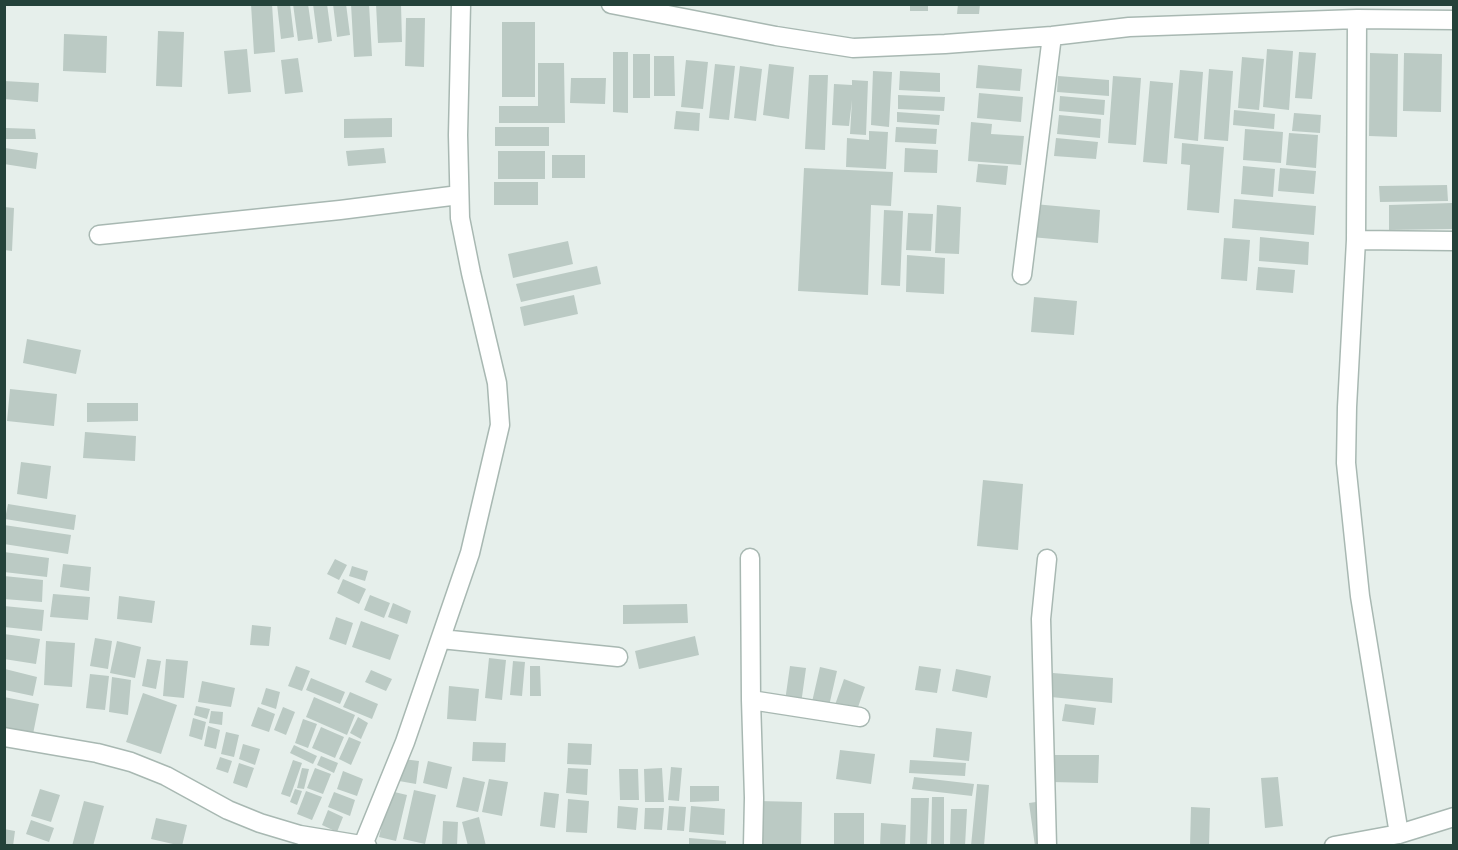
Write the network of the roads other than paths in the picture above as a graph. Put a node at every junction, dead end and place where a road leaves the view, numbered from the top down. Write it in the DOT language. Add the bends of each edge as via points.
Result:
graph roads {
  1 [pos="461,4"];
  2 [pos="612,4"];
  3 [pos="1325,13"];
  4 [pos="1357,19"];
  5 [pos="1454,20"];
  6 [pos="1052,36"];
  7 [pos="459,195"];
  8 [pos="99,235"];
  9 [pos="1356,240"];
  10 [pos="1454,241"];
  11 [pos="1022,275"];
  12 [pos="750,558"];
  13 [pos="1047,559"];
  14 [pos="441,639"];
  15 [pos="618,657"];
  16 [pos="751,700"];
  17 [pos="860,717"];
  18 [pos="4,737"];
  19 [pos="1454,817"];
  20 [pos="1399,834"];
  21 [pos="343,844"];
  22 [pos="365,845"];
  23 [pos="753,846"];
  24 [pos="1047,846"];
  25 [pos="1334,846"];
  1 -- 7 [label="street"];
  2 -- 6 [label="street" via="853,48"];
  3 -- 4 [label="street"];
  3 -- 6 [label="street"];
  4 -- 5 [label="street"];
  4 -- 9 [label="street"];
  6 -- 11 [label="street"];
  7 -- 8 [label="street"];
  7 -- 14 [label="street" via="460,218 496,383 500,425 470,553"];
  9 -- 10 [label="street"];
  9 -- 20 [label="street" via="1346,463 1360,596"];
  12 -- 16 [label="street"];
  13 -- 24 [label="street" via="1041,619"];
  14 -- 15 [label="street"];
  14 -- 22 [label="street"];
  16 -- 17 [label="street"];
  16 -- 23 [label="street"];
  18 -- 21 [label="street" via="131,762 260,823"];
  19 -- 20 [label="street"];
  20 -- 25 [label="street"];
  21 -- 22 [label="street"];
}
